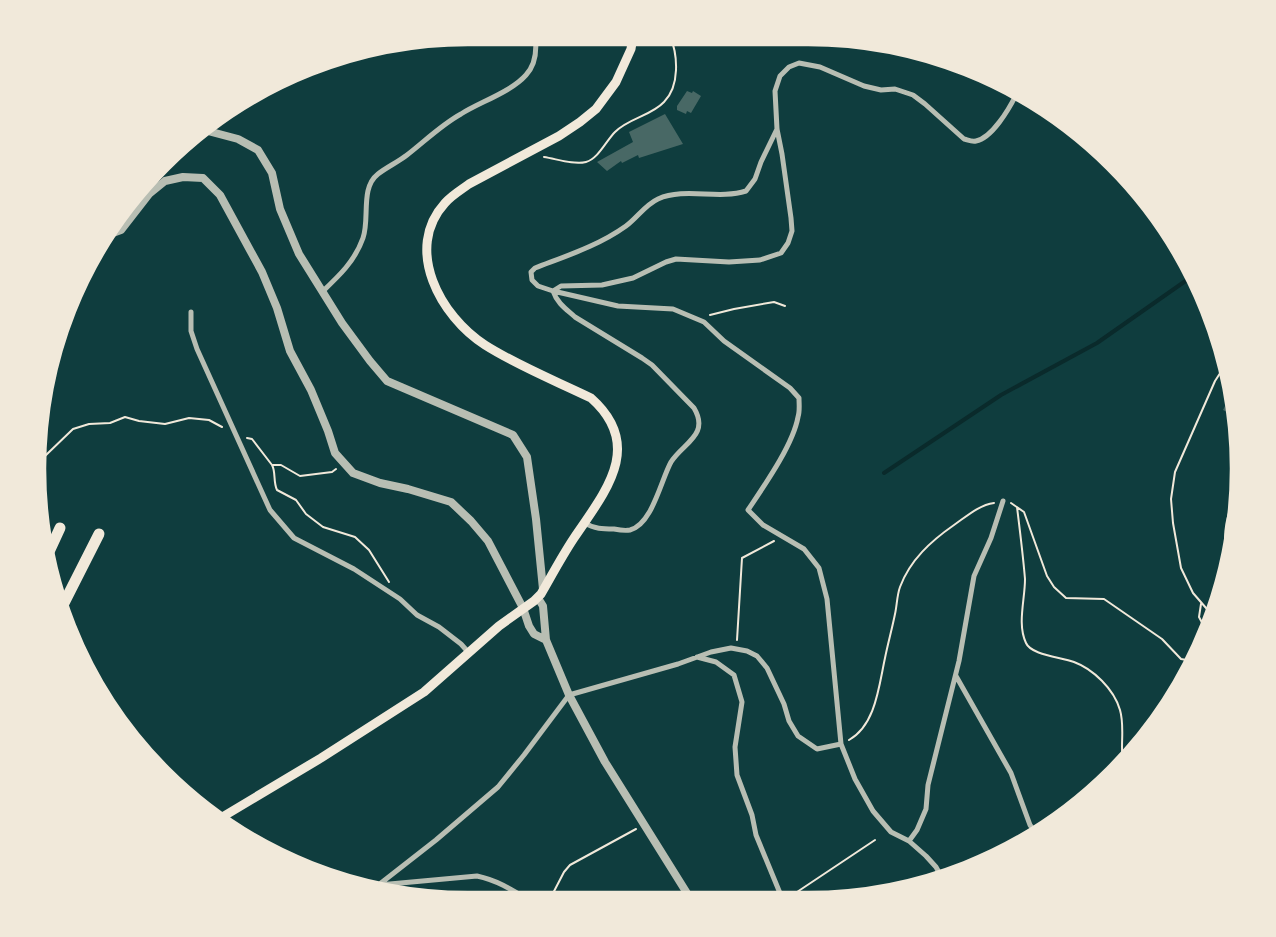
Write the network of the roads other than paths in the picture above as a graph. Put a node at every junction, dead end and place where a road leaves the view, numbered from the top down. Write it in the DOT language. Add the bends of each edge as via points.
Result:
graph roads {
  1 [pos="536,45"];
  2 [pos="632,45"];
  3 [pos="1014,99"];
  4 [pos="777,130"];
  5 [pos="212,132"];
  6 [pos="117,231"];
  7 [pos="553,291"];
  8 [pos="322,292"];
  9 [pos="191,312"];
  10 [pos="1002,501"];
  11 [pos="585,523"];
  12 [pos="60,528"];
  13 [pos="99,534"];
  14 [pos="52,545"];
  15 [pos="543,589"];
  16 [pos="538,598"];
  17 [pos="66,600"];
  18 [pos="523,608"];
  19 [pos="546,640"];
  20 [pos="469,653"];
  21 [pos="697,657"];
  22 [pos="956,675"];
  23 [pos="569,695"];
  24 [pos="841,744"];
  25 [pos="225,815"];
  26 [pos="1032,827"];
  27 [pos="909,841"];
  28 [pos="939,872"];
  29 [pos="381,883"];
  30 [pos="516,892"];
  31 [pos="686,892"];
  32 [pos="780,892"];
  1 -- 8 [label="street" via="532,67 525,76 459,115 376,176 369,186 367,222 356,254"];
  2 -- 11 [label="main road" via="616,82 603,101 559,136 469,184 445,203 437,214 427,242 431,276 439,295 464,329 485,346 591,398 604,409 614,431 617,458 609,484"];
  3 -- 4 [label="street" via="1004,116 984,137 976,141 964,140 913,96 894,89 864,86 820,67 799,63 780,76 775,91"];
  4 -- 7 [label="street" via="755,179 746,191 659,198 625,227 593,246 535,268 531,272 532,280 538,286"];
  4 -- 7 [label="street" via="792,231 781,253 744,262 676,259 633,278 595,286 561,286"];
  5 -- 8 [label="street" via="238,139 258,150 272,173 280,209 299,254"];
  6 -- 18 [label="street" via="149,194 165,181 183,177 202,178 220,194 278,308 290,351 311,390 334,453 354,473 451,502 488,541"];
  7 -- 11 [label="street" via="555,298 575,317 652,365 694,408 700,422 694,437 670,464 646,517 639,525 630,530 593,528"];
  7 -- 24 [label="street" via="618,306 673,310 704,322 799,398 799,417 791,436 778,464 748,510 763,525 804,548 819,568 827,599"];
  8 -- 15 [label="street" via="387,381 512,435 527,457"];
  9 -- 20 [label="street" via="191,331 197,349 270,510 294,538 354,569 400,599 417,615 462,644"];
  10 -- 22 [label="street" via="991,538 974,576"];
  11 -- 15 [label="main road"];
  12 -- 14 [label="highway"];
  13 -- 17 [label="highway"];
  15 -- 16 [label="main road"];
  16 -- 18 [label="main road"];
  16 -- 19 [label="street"];
  18 -- 19 [label="street" via="534,634"];
  18 -- 20 [label="main road"];
  19 -- 23 [label="street"];
  20 -- 25 [label="main road" via="424,692"];
  21 -- 23 [label="street"];
  21 -- 24 [label="street" via="731,648 758,656 767,668 798,736 816,749"];
  21 -- 32 [label="street" via="716,662 734,675 742,702 735,748 737,775 756,835"];
  22 -- 26 [label="street" via="1011,772"];
  22 -- 27 [label="street" via="928,785 926,809"];
  23 -- 29 [label="street" via="498,787"];
  23 -- 31 [label="street" via="585,728"];
  24 -- 27 [label="street" via="873,811 890,832"];
  27 -- 28 [label="street"];
  29 -- 30 [label="street" via="477,876"];
}
